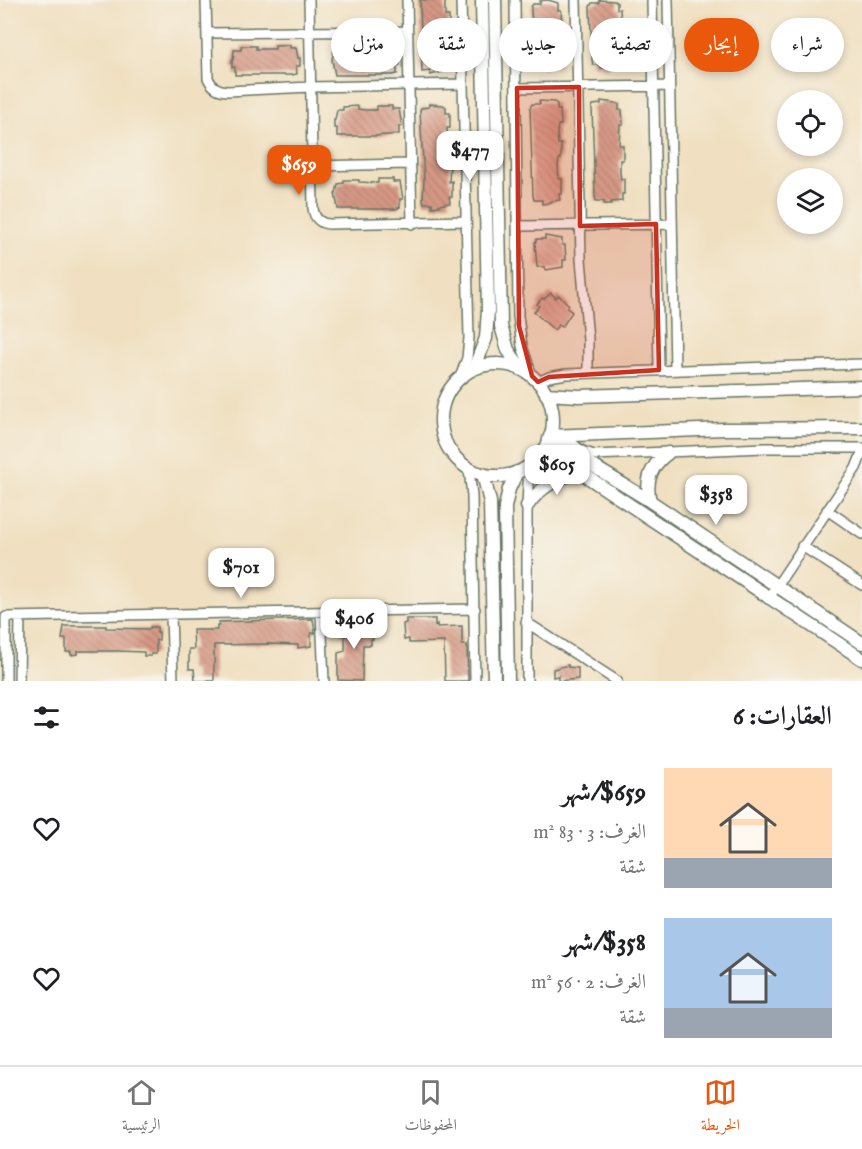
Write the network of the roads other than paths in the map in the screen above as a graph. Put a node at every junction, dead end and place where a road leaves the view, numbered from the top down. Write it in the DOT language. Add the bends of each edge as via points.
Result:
graph roads {
  1 [pos="206,0"];
  2 [pos="309,0"];
  3 [pos="407,0"];
  4 [pos="462,0"];
  5 [pos="482,0"];
  6 [pos="495,0"];
  7 [pos="515,0"];
  8 [pos="576,0"];
  9 [pos="652,0"];
  10 [pos="668,0"];
  11 [pos="407,31"];
  12 [pos="309,32"];
  13 [pos="207,33"];
  14 [pos="408,84"];
  15 [pos="463,84"];
  16 [pos="669,86"];
  17 [pos="310,87"];
  18 [pos="579,87"];
  19 [pos="654,87"];
  20 [pos="517,88"];
  21 [pos="410,164"];
  22 [pos="312,166"];
  23 [pos="466,221"];
  24 [pos="412,224"];
  25 [pos="656,224"];
  26 [pos="671,224"];
  27 [pos="518,226"];
  28 [pos="580,226"];
  29 [pos="862,364"];
  30 [pos="474,369"];
  31 [pos="659,370"];
  32 [pos="675,370"];
  33 [pos="588,374"];
  34 [pos="530,376"];
  35 [pos="460,378"];
  36 [pos="862,387"];
  37 [pos="546,394"];
  38 [pos="862,428"];
  39 [pos="554,437"];
  40 [pos="862,448"];
  41 [pos="668,453"];
  42 [pos="862,453"];
  43 [pos="540,455"];
  44 [pos="529,466"];
  45 [pos="469,469"];
  46 [pos="859,470"];
  47 [pos="517,472"];
  48 [pos="579,472"];
  49 [pos="483,474"];
  50 [pos="650,501"];
  51 [pos="527,506"];
  52 [pos="827,510"];
  53 [pos="862,534"];
  54 [pos="802,546"];
  55 [pos="776,584"];
  56 [pos="862,585"];
  57 [pos="768,599"];
  58 [pos="475,609"];
  59 [pos="321,612"];
  60 [pos="171,614"];
  61 [pos="20,617"];
  62 [pos="526,622"];
  63 [pos="862,643"];
  64 [pos="862,659"];
  65 [pos="6,681"];
  66 [pos="19,681"];
  67 [pos="173,681"];
  68 [pos="324,681"];
  69 [pos="475,681"];
  70 [pos="494,681"];
  71 [pos="508,681"];
  72 [pos="527,681"];
  73 [pos="617,681"];
  1 -- 13 [label="street"];
  2 -- 12 [label="street"];
  3 -- 11 [label="street"];
  4 -- 15 [label="street"];
  5 -- 30 [label="street" via="488,310 486,338"];
  6 -- 34 [label="street" via="501,326 508,350"];
  7 -- 20 [label="street"];
  8 -- 18 [label="street"];
  9 -- 19 [label="street"];
  10 -- 16 [label="street"];
  11 -- 12 [label="street"];
  11 -- 14 [label="street"];
  12 -- 13 [label="street"];
  12 -- 17 [label="street"];
  13 -- 17 [label="street" via="208,78 218,90"];
  14 -- 15 [label="street"];
  14 -- 17 [label="street"];
  14 -- 21 [label="street"];
  15 -- 23 [label="street"];
  16 -- 19 [label="street"];
  16 -- 26 [label="street"];
  17 -- 22 [label="street"];
  18 -- 19 [label="street"];
  18 -- 20 [label="street"];
  18 -- 28 [label="street"];
  19 -- 25 [label="street"];
  20 -- 27 [label="street"];
  21 -- 22 [label="street"];
  21 -- 24 [label="street"];
  22 -- 24 [label="street" via="314,213 321,222"];
  23 -- 24 [label="street"];
  23 -- 35 [label="street" via="469,338"];
  25 -- 26 [label="street"];
  25 -- 28 [label="street"];
  25 -- 31 [label="street"];
  26 -- 32 [label="street"];
  27 -- 28 [label="street"];
  27 -- 34 [label="street" via="519,326"];
  28 -- 33 [label="street"];
  29 -- 32 [label="street"];
  30 -- 34 [label="street" via="498,364"];
  30 -- 35 [label="street"];
  31 -- 32 [label="street"];
  31 -- 33 [label="street"];
  33 -- 34 [label="street"];
  34 -- 37 [label="street"];
  35 -- 45 [label="street" via="444,403 442,425 448,447"];
  36 -- 37 [label="street"];
  37 -- 39 [label="street"];
  38 -- 39 [label="street" via="724,429"];
  39 -- 41 [label="street" via="594,455"];
  39 -- 43 [label="street"];
  39 -- 50 [label="street"];
  40 -- 41 [label="street"];
  41 -- 50 [label="street" via="656,463 649,477"];
  42 -- 46 [label="street"];
  43 -- 44 [label="street"];
  43 -- 48 [label="street"];
  44 -- 47 [label="street"];
  44 -- 51 [label="street"];
  45 -- 49 [label="street"];
  45 -- 58 [label="street"];
  46 -- 52 [label="street"];
  47 -- 49 [label="street"];
  47 -- 71 [label="street" via="505,507"];
  48 -- 51 [label="street" via="549,483"];
  48 -- 57 [label="street"];
  49 -- 70 [label="street" via="490,502"];
  50 -- 55 [label="street"];
  51 -- 62 [label="street"];
  52 -- 53 [label="street"];
  52 -- 54 [label="street"];
  54 -- 55 [label="street"];
  54 -- 56 [label="street"];
  55 -- 57 [label="street"];
  55 -- 63 [label="street"];
  57 -- 64 [label="street"];
  58 -- 59 [label="street"];
  58 -- 69 [label="street"];
  59 -- 60 [label="street"];
  59 -- 68 [label="street"];
  60 -- 61 [label="street"];
  60 -- 67 [label="street"];
  61 -- 65 [label="street" via="6,617"];
  61 -- 66 [label="street"];
  62 -- 72 [label="street"];
  62 -- 73 [label="street"];
}
